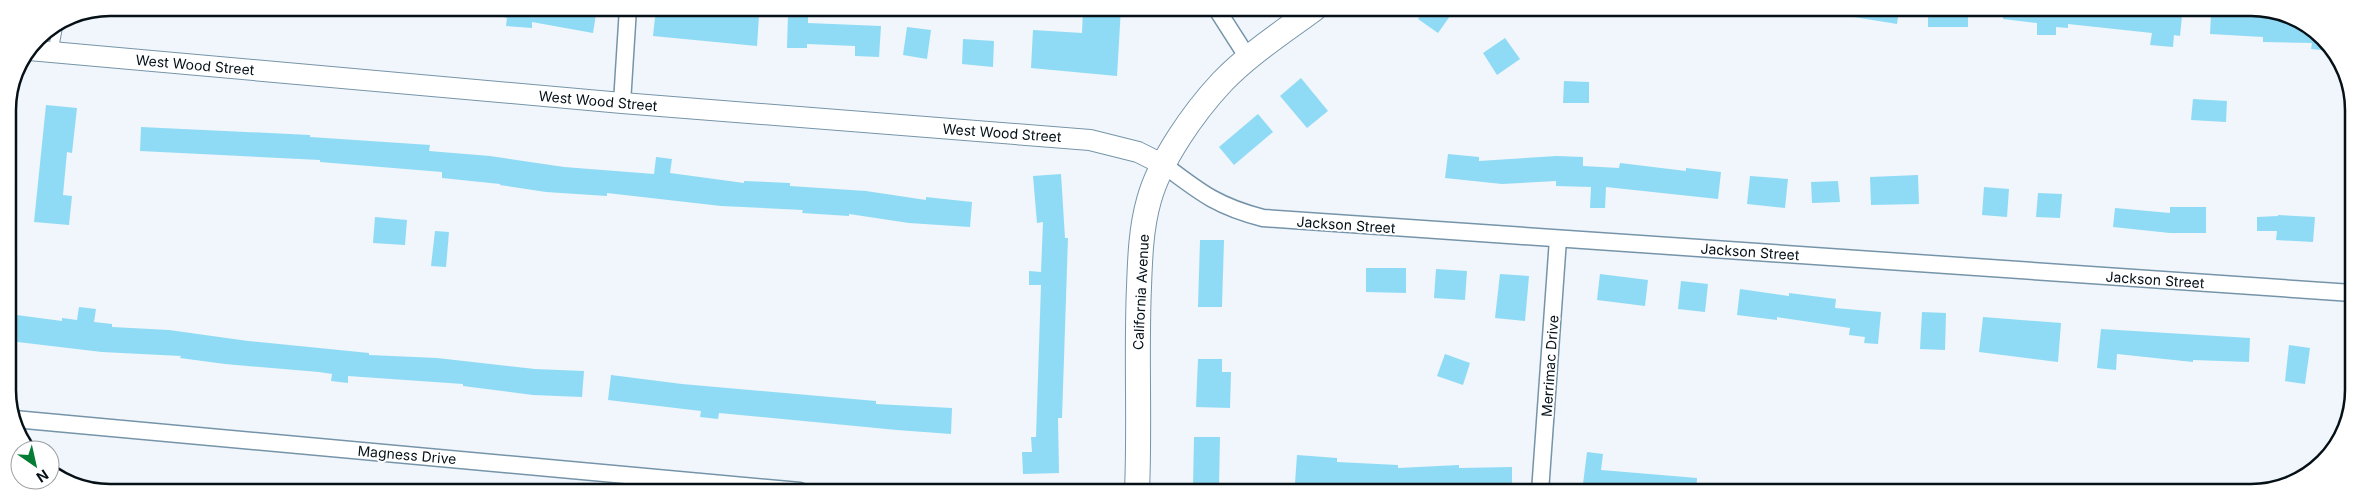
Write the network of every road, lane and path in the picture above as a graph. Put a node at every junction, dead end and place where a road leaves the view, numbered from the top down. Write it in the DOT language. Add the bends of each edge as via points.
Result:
graph roads {
  1 [pos="627,16"];
  2 [pos="1221,16"];
  3 [pos="1305,16"];
  4 [pos="56,34"];
  5 [pos="37,51"];
  6 [pos="53,52"];
  7 [pos="1248,58"];
  8 [pos="622,103"];
  9 [pos="1164,165"];
  10 [pos="1558,239"];
  11 [pos="2345,293"];
  12 [pos="21,420"];
  13 [pos="724,484"];
  14 [pos="1138,484"];
  15 [pos="1541,484"];
  1 -- 8 [label="street"];
  2 -- 7 [label="street"];
  3 -- 7 [label="main road, California Avenue"];
  4 -- 6 [label="lane"];
  5 -- 6 [label="street, West Wood Street"];
  6 -- 8 [label="street, West Wood Street"];
  7 -- 9 [label="main road, California Avenue" via="1203,105"];
  8 -- 9 [label="street, West Wood Street" via="1090,140 1138,152"];
  9 -- 10 [label="street, Jackson Street" via="1219,204 1263,218"];
  9 -- 14 [label="main road, California Avenue" via="1149,200 1142,243 1138,315"];
  10 -- 11 [label="street, Jackson Street"];
  10 -- 15 [label="street, Merrimac Drive"];
  12 -- 13 [label="street, Magness Drive"];
}
